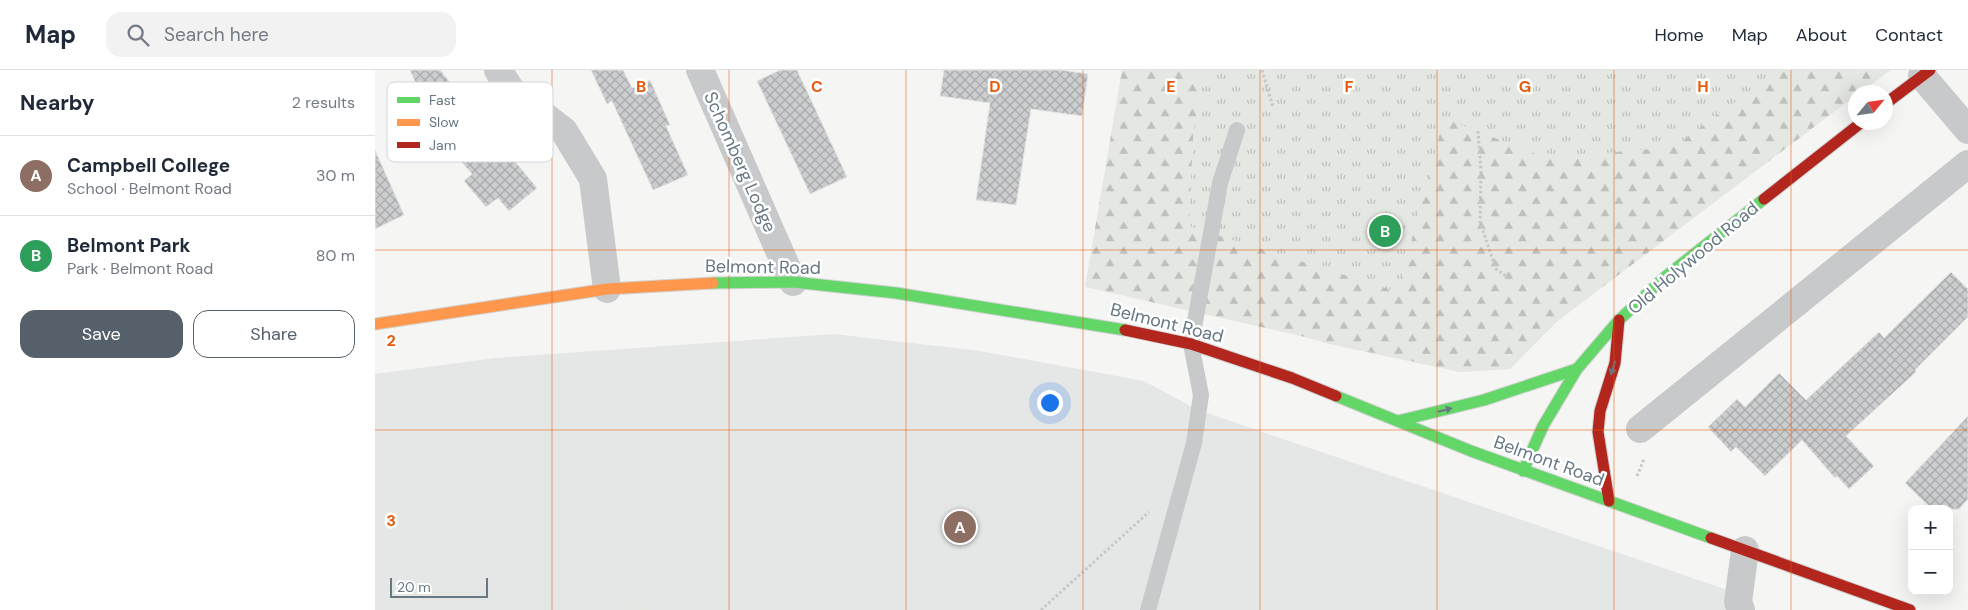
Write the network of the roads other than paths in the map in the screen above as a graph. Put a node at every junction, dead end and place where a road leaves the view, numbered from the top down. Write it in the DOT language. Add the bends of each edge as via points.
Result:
graph roads {
  1 [pos="498,70"];
  2 [pos="700,70"];
  3 [pos="1926,73"];
  4 [pos="506,82"];
  5 [pos="1893,98"];
  6 [pos="553,123"];
  7 [pos="1237,130"];
  8 [pos="1852,130"];
  9 [pos="1968,130"];
  10 [pos="1968,164"];
  11 [pos="793,282"];
  12 [pos="607,289"];
  13 [pos="1619,320"];
  14 [pos="375,324"];
  15 [pos="1191,344"];
  16 [pos="1577,369"];
  17 [pos="1397,421"];
  18 [pos="1640,429"];
  19 [pos="1523,471"];
  20 [pos="1609,501"];
  21 [pos="1745,550"];
  22 [pos="1148,610"];
  23 [pos="1741,610"];
  24 [pos="1910,610"];
  1 -- 4 [label="street"];
  2 -- 11 [label="street, Schomberg Lodge"];
  3 -- 5 [label="main road"];
  3 -- 9 [label="street"];
  6 -- 12 [label="street" via="564,132 593,179"];
  7 -- 15 [label="lane" via="1220,183"];
  8 -- 13 [label="main road, Old Holywood Road" via="1665,277"];
  10 -- 18 [label="street"];
  11 -- 12 [label="main road, Belmont Road"];
  11 -- 15 [label="main road, Belmont Road" via="896,293 1093,323"];
  12 -- 14 [label="main road, Belmont Road"];
  13 -- 16 [label="main road, Old Holywood Road"];
  13 -- 20 [label="main road, one-way" via="1615,363 1600,411 1598,432"];
  15 -- 17 [label="main road, Belmont Road" via="1292,378"];
  15 -- 22 [label="lane" via="1201,395 1184,480"];
  17 -- 16 [label="main road, one-way" via="1484,400"];
  16 -- 19 [label="main road, Old Holywood Road" via="1543,426"];
  17 -- 19 [label="main road, Belmont Road"];
  19 -- 20 [label="main road, Belmont Road"];
  20 -- 21 [label="main road, Belmont Road"];
  21 -- 23 [label="street" via="1738,602"];
  21 -- 24 [label="main road, Belmont Road"];
}
